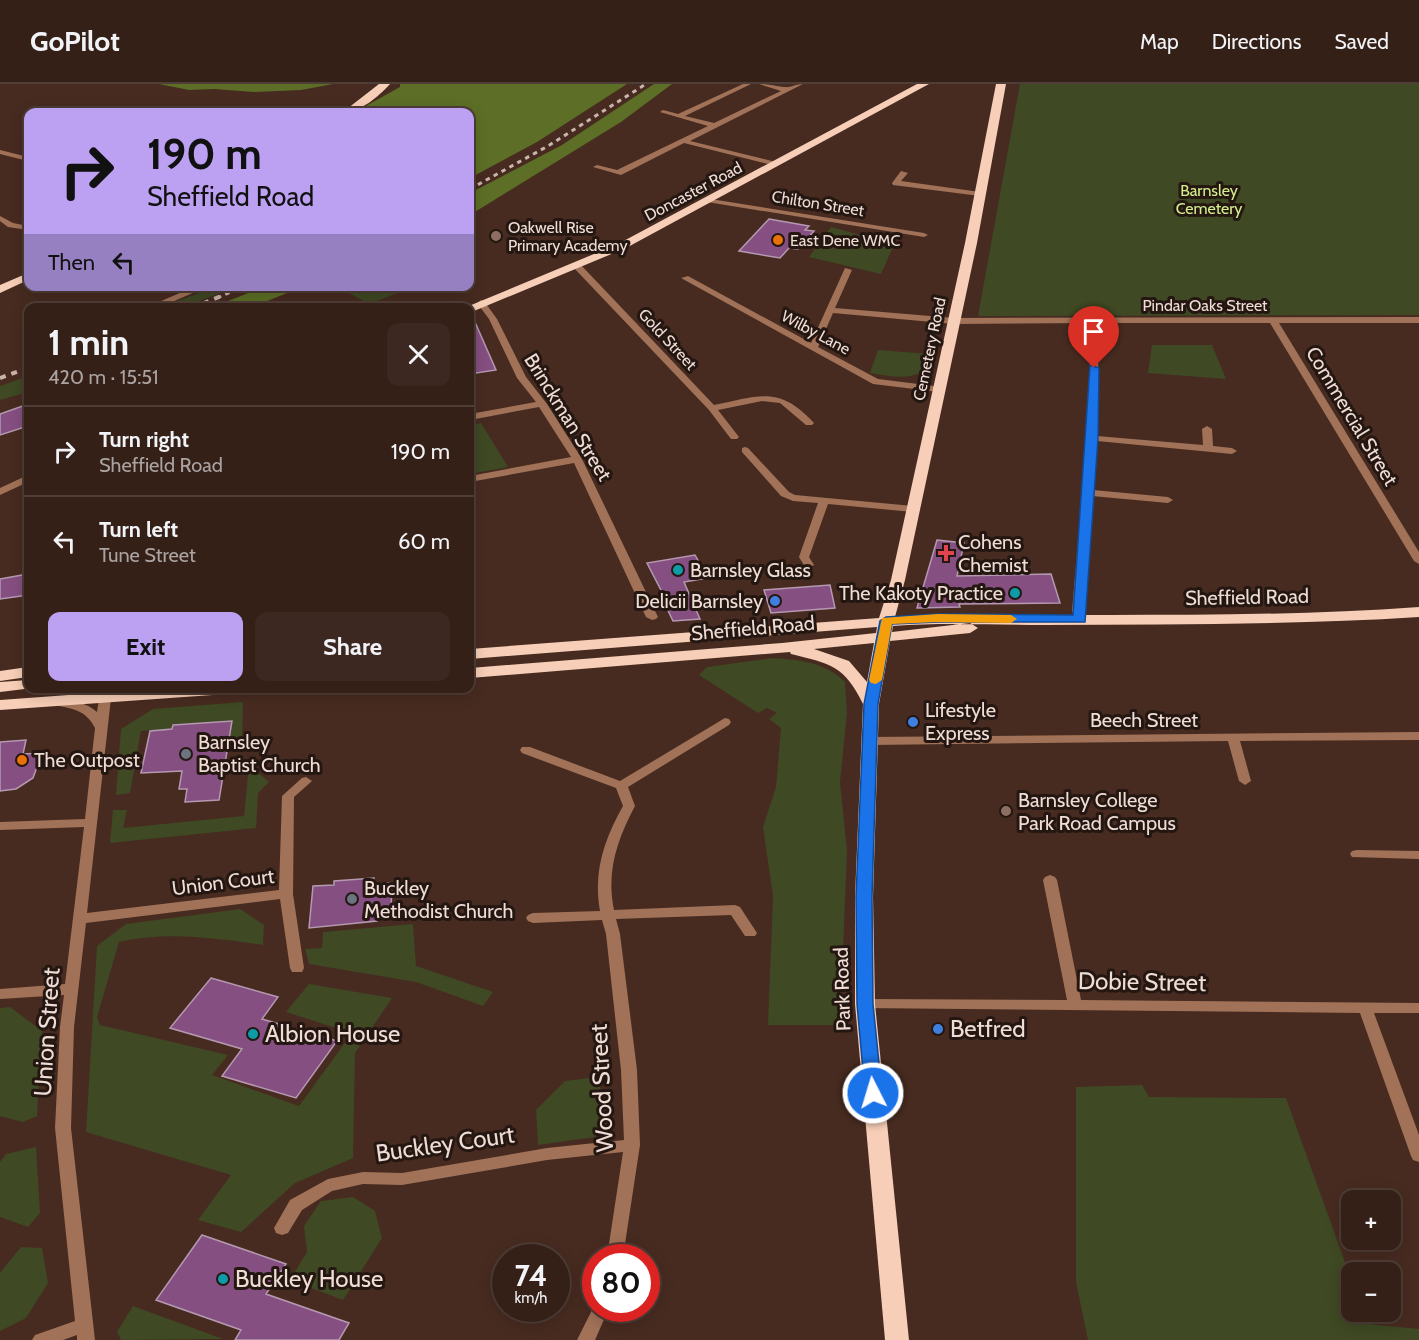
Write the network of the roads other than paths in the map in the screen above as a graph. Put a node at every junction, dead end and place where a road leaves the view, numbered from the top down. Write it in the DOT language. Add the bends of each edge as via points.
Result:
graph roads {
  1 [pos="385,84"];
  2 [pos="748,84"];
  3 [pos="762,84"];
  4 [pos="800,84"];
  5 [pos="924,84"];
  6 [pos="1001,84"];
  7 [pos="788,90"];
  8 [pos="353,108"];
  9 [pos="663,112"];
  10 [pos="679,116"];
  11 [pos="716,126"];
  12 [pos="683,141"];
  13 [pos="0,152"];
  14 [pos="24,158"];
  15 [pos="773,164"];
  16 [pos="597,167"];
  17 [pos="904,172"];
  18 [pos="980,194"];
  19 [pos="707,200"];
  20 [pos="0,219"];
  21 [pos="11,225"];
  22 [pos="24,227"];
  23 [pos="0,230"];
  24 [pos="924,235"];
  25 [pos="577,266"];
  26 [pos="849,270"];
  27 [pos="24,278"];
  28 [pos="685,278"];
  29 [pos="0,291"];
  30 [pos="193,291"];
  31 [pos="162,303"];
  32 [pos="481,303"];
  33 [pos="474,306"];
  34 [pos="831,310"];
  35 [pos="1095,320"];
  36 [pos="1273,320"];
  37 [pos="1419,320"];
  38 [pos="954,321"];
  39 [pos="813,348"];
  40 [pos="939,389"];
  41 [pos="542,404"];
  42 [pos="712,408"];
  43 [pos="474,416"];
  44 [pos="809,423"];
  45 [pos="1207,429"];
  46 [pos="734,437"];
  47 [pos="1092,438"];
  48 [pos="1208,449"];
  49 [pos="745,450"];
  50 [pos="1232,451"];
  51 [pos="577,459"];
  52 [pos="474,478"];
  53 [pos="24,480"];
  54 [pos="24,485"];
  55 [pos="15,486"];
  56 [pos="0,492"];
  57 [pos="1087,492"];
  58 [pos="1168,500"];
  59 [pos="824,502"];
  60 [pos="913,509"];
  61 [pos="1419,561"];
  62 [pos="809,565"];
  63 [pos="1419,612"];
  64 [pos="652,617"];
  65 [pos="1080,619"];
  66 [pos="885,629"];
  67 [pos="782,648"];
  68 [pos="474,654"];
  69 [pos="24,673"];
  70 [pos="474,673"];
  71 [pos="0,676"];
  72 [pos="24,685"];
  73 [pos="0,688"];
  74 [pos="57,693"];
  75 [pos="105,693"];
  76 [pos="46,701"];
  77 [pos="871,704"];
  78 [pos="0,705"];
  79 [pos="725,722"];
  80 [pos="101,727"];
  81 [pos="1419,736"];
  82 [pos="1233,738"];
  83 [pos="870,741"];
  84 [pos="526,750"];
  85 [pos="306,781"];
  86 [pos="1245,781"];
  87 [pos="621,786"];
  88 [pos="90,823"];
  89 [pos="0,826"];
  90 [pos="1357,854"];
  91 [pos="1419,855"];
  92 [pos="1050,880"];
  93 [pos="286,894"];
  94 [pos="607,916"];
  95 [pos="533,918"];
  96 [pos="79,919"];
  97 [pos="750,933"];
  98 [pos="297,968"];
  99 [pos="72,989"];
  100 [pos="0,994"];
  101 [pos="865,1004"];
  102 [pos="1075,1004"];
  103 [pos="1365,1007"];
  104 [pos="1419,1008"];
  105 [pos="632,1144"];
  106 [pos="1419,1156"];
  107 [pos="282,1228"];
  108 [pos="617,1244"];
  109 [pos="594,1322"];
  110 [pos="85,1333"];
  111 [pos="41,1340"];
  112 [pos="586,1340"];
  113 [pos="897,1340"];
  1 -- 8 [label="highway"];
  2 -- 10 [label="street"];
  3 -- 7 [label="street"];
  4 -- 7 [label="street"];
  5 -- 15 [label="highway, Doncaster Road"];
  6 -- 18 [label="highway, Cemetery Road"];
  7 -- 11 [label="street"];
  9 -- 10 [label="street"];
  10 -- 11 [label="street"];
  11 -- 12 [label="street"];
  12 -- 15 [label="street"];
  12 -- 16 [label="street" via="618,173"];
  13 -- 14 [label="street"];
  15 -- 19 [label="highway, Doncaster Road"];
  17 -- 18 [label="street" via="896,183"];
  18 -- 38 [label="highway, Cemetery Road"];
  19 -- 24 [label="street, Chilton Street"];
  19 -- 25 [label="highway, Doncaster Road"];
  20 -- 21 [label="street"];
  21 -- 22 [label="street"];
  21 -- 23 [label="street"];
  25 -- 32 [label="highway, Doncaster Road"];
  25 -- 42 [label="street, Gold Street"];
  26 -- 34 [label="street"];
  27 -- 29 [label="highway"];
  28 -- 39 [label="street, Wilby Lane"];
  30 -- 31 [label="street"];
  32 -- 33 [label="highway, Doncaster Road"];
  32 -- 41 [label="street, Brinckman Street" via="522,378"];
  34 -- 38 [label="street, Pindar Oaks Street"];
  34 -- 39 [label="street"];
  35 -- 36 [label="street, Pindar Oaks Street"];
  35 -- 38 [label="street, Pindar Oaks Street"];
  35 -- 47 [label="street"];
  36 -- 37 [label="street, Pindar Oaks Street"];
  36 -- 61 [label="street, Commercial Street"];
  38 -- 40 [label="highway, Cemetery Road"];
  39 -- 40 [label="street, Wilby Lane" via="876,382"];
  40 -- 60 [label="highway, Cemetery Road"];
  41 -- 43 [label="street"];
  41 -- 51 [label="street, Brinckman Street"];
  42 -- 44 [label="street" via="762,398 783,401"];
  42 -- 46 [label="street, Gold Street"];
  45 -- 48 [label="street"];
  47 -- 48 [label="street"];
  47 -- 57 [label="street"];
  48 -- 50 [label="street"];
  49 -- 59 [label="street" via="785,494"];
  51 -- 52 [label="street"];
  51 -- 64 [label="street, Brinckman Street"];
  53 -- 55 [label="street"];
  54 -- 55 [label="street"];
  55 -- 56 [label="street"];
  57 -- 58 [label="street"];
  57 -- 65 [label="street"];
  59 -- 60 [label="street"];
  59 -- 62 [label="street" via="804,557"];
  60 -- 66 [label="highway, Cemetery Road"];
  63 -- 65 [label="highway, Sheffield Road"];
  65 -- 66 [label="highway, Sheffield Road"];
  66 -- 67 [label="highway, Sheffield Road"];
  66 -- 68 [label="highway, Sheffield Road"];
  66 -- 77 [label="highway, Park Road"];
  67 -- 70 [label="highway, Sheffield Road"];
  67 -- 77 [label="highway" via="840,662 861,681"];
  69 -- 71 [label="highway"];
  72 -- 73 [label="highway"];
  74 -- 76 [label="highway"];
  75 -- 76 [label="highway"];
  75 -- 80 [label="street, Union Street"];
  76 -- 78 [label="highway"];
  76 -- 80 [label="street" via="89,709"];
  77 -- 83 [label="highway, Park Road"];
  79 -- 87 [label="street"];
  80 -- 88 [label="street, Union Street"];
  81 -- 82 [label="street, Beech Street"];
  82 -- 83 [label="street, Beech Street"];
  82 -- 86 [label="street"];
  83 -- 101 [label="highway, Park Road" via="864,897"];
  84 -- 87 [label="street"];
  85 -- 93 [label="street, Union Court" via="288,796"];
  87 -- 94 [label="street, Wood Street" via="629,806 608,846 603,874"];
  88 -- 89 [label="street"];
  88 -- 96 [label="street, Union Street"];
  90 -- 91 [label="street"];
  92 -- 102 [label="street"];
  93 -- 96 [label="street, Union Court"];
  93 -- 98 [label="street"];
  94 -- 95 [label="street"];
  94 -- 97 [label="street" via="735,910"];
  94 -- 105 [label="street, Wood Street" via="613,934 629,1070"];
  96 -- 99 [label="street, Union Street"];
  99 -- 100 [label="street"];
  99 -- 110 [label="street, Union Street" via="63,1128"];
  101 -- 102 [label="street, Dobie Street"];
  101 -- 113 [label="highway, Park Road"];
  102 -- 103 [label="street, Dobie Street"];
  103 -- 104 [label="street, Dobie Street"];
  103 -- 106 [label="street"];
  105 -- 107 [label="street, Buckley Court" via="402,1179 363,1178 328,1185 296,1205"];
  105 -- 108 [label="street, Wood Street"];
  109 -- 112 [label="street"];
  110 -- 111 [label="street"];
}
